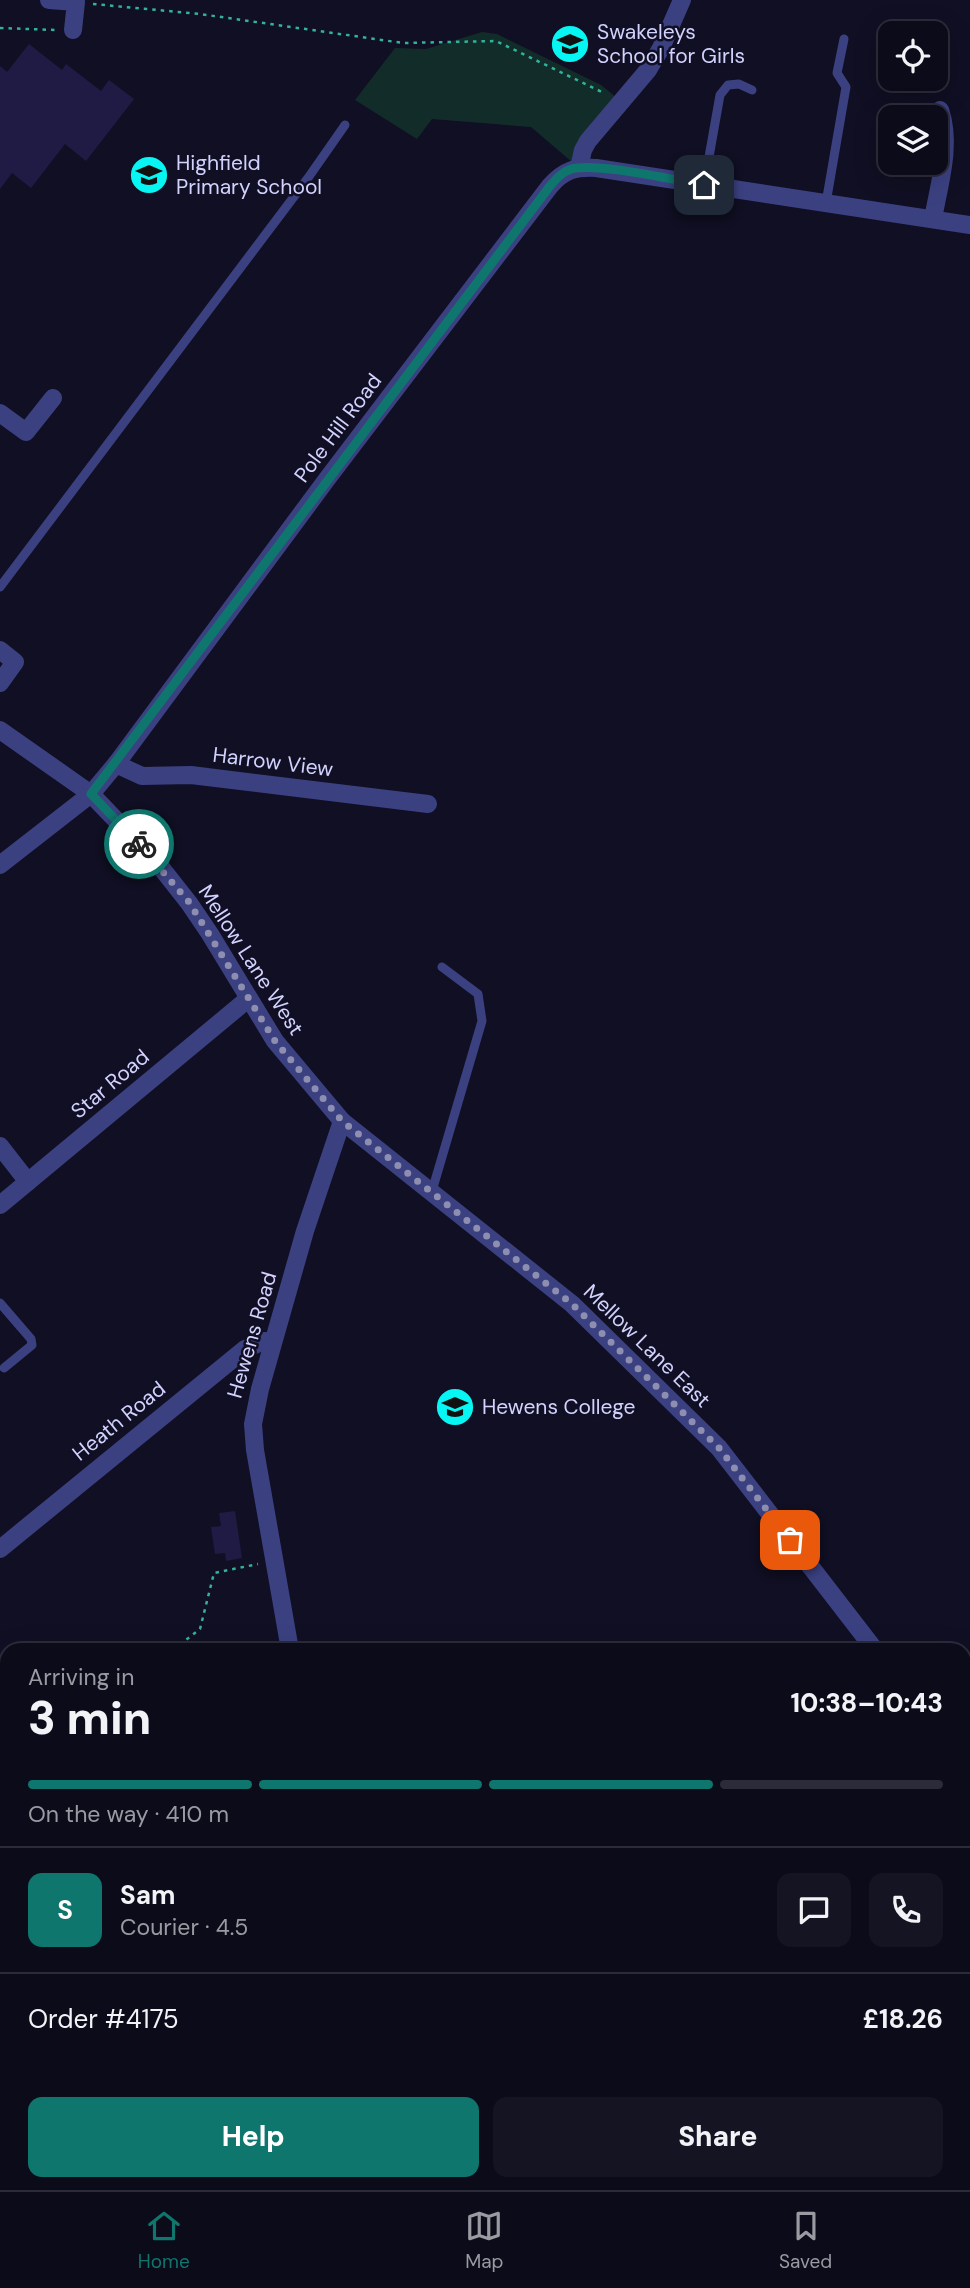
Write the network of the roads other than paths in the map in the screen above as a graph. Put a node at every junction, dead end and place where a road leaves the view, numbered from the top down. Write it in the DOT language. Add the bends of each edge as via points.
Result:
graph roads {
  1 [pos="49,0"];
  2 [pos="682,0"];
  3 [pos="74,30"];
  4 [pos="844,39"];
  5 [pos="752,90"];
  6 [pos="345,125"];
  7 [pos="579,168"];
  8 [pos="940,175"];
  9 [pos="704,185"];
  10 [pos="827,203"];
  11 [pos="933,219"];
  12 [pos="970,225"];
  13 [pos="53,398"];
  14 [pos="0,413"];
  15 [pos="0,587"];
  16 [pos="0,650"];
  17 [pos="0,682"];
  18 [pos="0,730"];
  19 [pos="116,764"];
  20 [pos="91,794"];
  21 [pos="428,804"];
  22 [pos="0,865"];
  23 [pos="442,967"];
  24 [pos="248,999"];
  25 [pos="342,1121"];
  26 [pos="0,1146"];
  27 [pos="28,1182"];
  28 [pos="432,1191"];
  29 [pos="0,1205"];
  30 [pos="0,1303"];
  31 [pos="273,1342"];
  32 [pos="4,1368"];
  33 [pos="0,1549"];
  34 [pos="289,1643"];
  35 [pos="870,1643"];
  1 -- 3 [label="street" via="76,2"];
  2 -- 7 [label="street" via="648,70 588,141"];
  4 -- 10 [label="lane" via="837,73 846,87"];
  5 -- 9 [label="lane" via="729,85 720,95"];
  6 -- 15 [label="lane"];
  7 -- 9 [label="street"];
  7 -- 19 [label="street, Pole Hill Road" via="565,172 550,186"];
  8 -- 11 [label="street"];
  9 -- 10 [label="street"];
  10 -- 11 [label="street"];
  11 -- 12 [label="street"];
  13 -- 14 [label="street" via="26,432"];
  16 -- 17 [label="street" via="15,662"];
  18 -- 20 [label="street, Mellow Lane West"];
  19 -- 20 [label="street, Pole Hill Road"];
  19 -- 21 [label="street, Harrow View" via="142,776 191,775"];
  20 -- 22 [label="street, Pole Hill Road"];
  20 -- 24 [label="street, Mellow Lane West" via="189,902"];
  23 -- 28 [label="lane" via="478,994 482,1021"];
  24 -- 25 [label="street, Mellow Lane West" via="275,1041"];
  24 -- 27 [label="street, Star Road"];
  25 -- 28 [label="street, Mellow Lane East"];
  25 -- 31 [label="street, Hewens Road"];
  26 -- 27 [label="street"];
  27 -- 29 [label="street, Star Road"];
  28 -- 35 [label="street, Mellow Lane East" via="572,1304 719,1448"];
  30 -- 32 [label="lane" via="32,1345"];
  31 -- 33 [label="street, Heath Road" via="245,1349"];
  31 -- 34 [label="street, Hewens Road" via="253,1424"];
}
